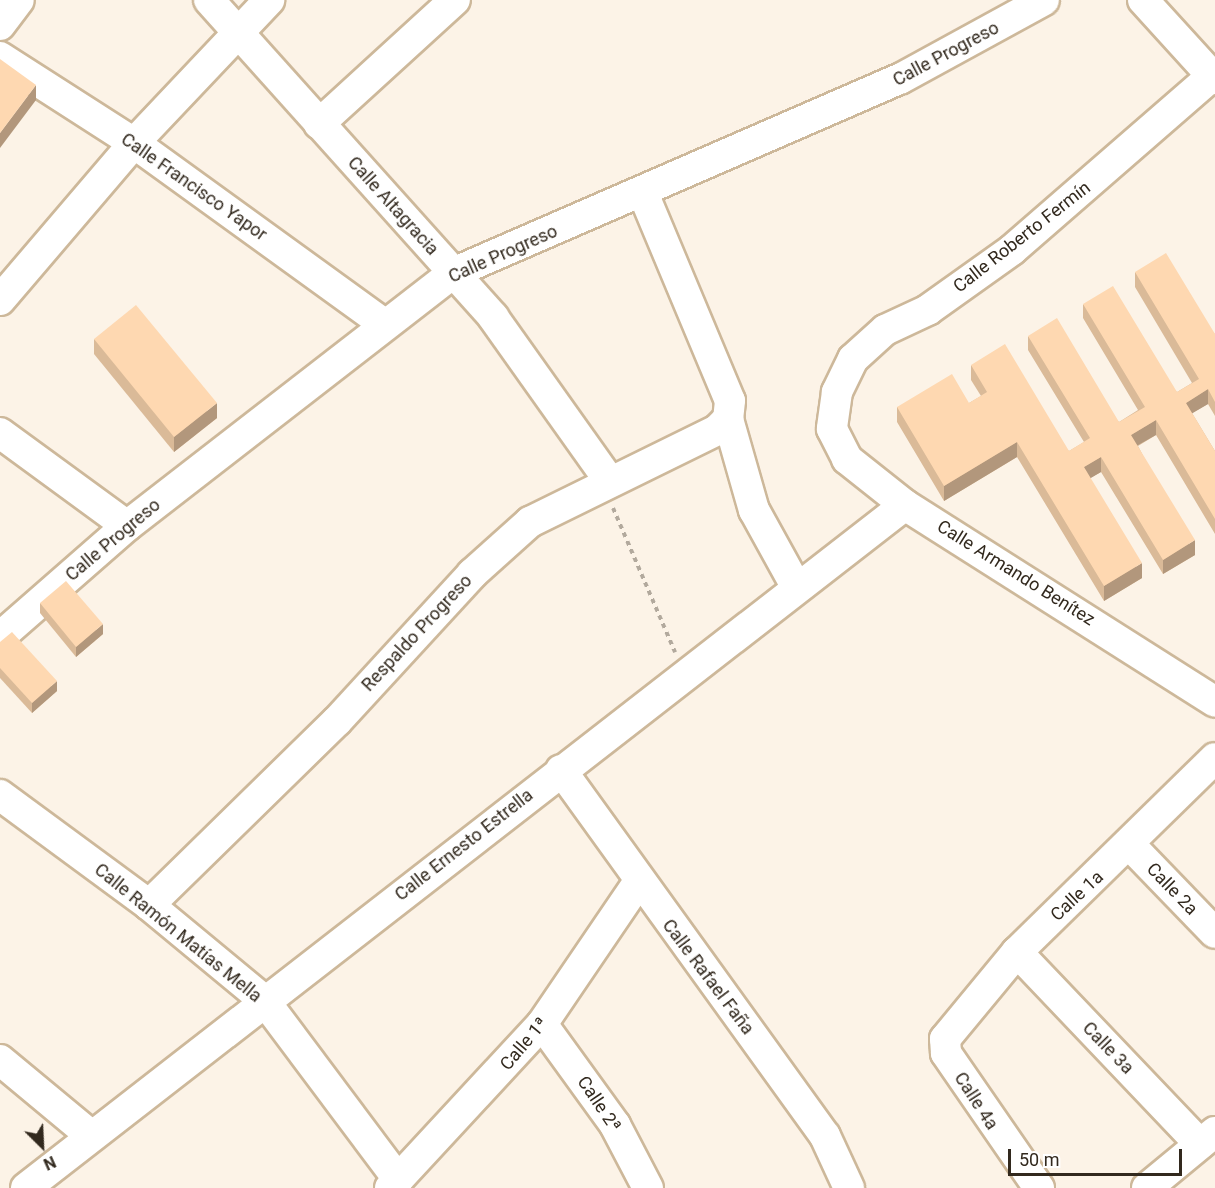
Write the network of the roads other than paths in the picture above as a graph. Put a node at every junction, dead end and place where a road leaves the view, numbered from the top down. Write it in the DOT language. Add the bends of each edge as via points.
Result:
graph roads {
  1 [pos="19,0"];
  2 [pos="209,0"];
  3 [pos="269,0"];
  4 [pos="455,0"];
  5 [pos="1143,0"];
  6 [pos="1030,3"];
  7 [pos="0,26"];
  8 [pos="238,31"];
  9 [pos="0,57"];
  10 [pos="1213,78"];
  11 [pos="320,124"];
  12 [pos="134,143"];
  13 [pos="643,193"];
  14 [pos="453,273"];
  15 [pos="0,300"];
  16 [pos="384,324"];
  17 [pos="728,419"];
  18 [pos="832,429"];
  19 [pos="0,433"];
  20 [pos="609,480"];
  21 [pos="905,505"];
  22 [pos="126,526"];
  23 [pos="797,588"];
  24 [pos="0,637"];
  25 [pos="1215,702"];
  26 [pos="1215,759"];
  27 [pos="561,770"];
  28 [pos="0,795"];
  29 [pos="1130,845"];
  30 [pos="638,883"];
  31 [pos="149,905"];
  32 [pos="1215,933"];
  33 [pos="1017,952"];
  34 [pos="264,1000"];
  35 [pos="542,1024"];
  36 [pos="945,1039"];
  37 [pos="0,1060"];
  38 [pos="89,1134"];
  39 [pos="1207,1138"];
  40 [pos="394,1184"];
  41 [pos="26,1188"];
  42 [pos="648,1188"];
  43 [pos="849,1188"];
  44 [pos="1039,1188"];
  45 [pos="1147,1188"];
  1 -- 7 [label="street"];
  2 -- 8 [label="street, Calle Altagracia"];
  3 -- 8 [label="street"];
  4 -- 11 [label="street"];
  5 -- 10 [label="street"];
  6 -- 13 [label="street, Calle Progreso" via="900,79"];
  8 -- 11 [label="street, Calle Altagracia"];
  8 -- 12 [label="street"];
  9 -- 12 [label="street, Calle Francisco Yapor"];
  10 -- 18 [label="street, Calle Roberto Fermín" via="1012,250 928,310 885,330 853,359 837,392"];
  11 -- 14 [label="street, Calle Altagracia"];
  12 -- 15 [label="street"];
  12 -- 16 [label="street, Calle Francisco Yapor"];
  13 -- 14 [label="street, Calle Progreso"];
  13 -- 17 [label="street" via="730,402"];
  14 -- 16 [label="street, Calle Progreso"];
  14 -- 20 [label="street, Calle Altagracia" via="493,317"];
  16 -- 22 [label="street, Calle Progreso"];
  17 -- 20 [label="street, Respaldo Progreso" via="717,430"];
  17 -- 23 [label="street" via="754,510"];
  18 -- 21 [label="street, Calle Armando Benítez" via="847,459"];
  19 -- 22 [label="street"];
  20 -- 31 [label="street, Respaldo Progreso" via="530,522 472,573 337,721"];
  21 -- 23 [label="street, Calle Ernesto Estrella"];
  21 -- 25 [label="street, Calle Armando Benítez"];
  22 -- 24 [label="street, Calle Progreso"];
  23 -- 27 [label="street, Calle Ernesto Estrella"];
  26 -- 29 [label="street, Calle 1a"];
  27 -- 30 [label="street, Calle Rafael Faña"];
  27 -- 34 [label="street, Calle Ernesto Estrella"];
  28 -- 31 [label="street, Calle Ramón Matías Mella"];
  29 -- 32 [label="street, Calle 2a"];
  29 -- 33 [label="street, Calle 1a"];
  30 -- 35 [label="street, Calle 1ª"];
  30 -- 43 [label="street, Calle Rafael Faña" via="825,1136"];
  31 -- 34 [label="street, Calle Ramón Matías Mella"];
  33 -- 36 [label="street, Calle 1a"];
  33 -- 39 [label="street, Calle 3a"];
  34 -- 38 [label="street, Calle Ernesto Estrella"];
  34 -- 40 [label="street, Calle Ramón Matías Mella"];
  35 -- 40 [label="street, Calle 1ª"];
  35 -- 42 [label="street, Calle 2ª" via="615,1125"];
  36 -- 44 [label="street, Calle 4a" via="946,1053"];
  37 -- 38 [label="street"];
  38 -- 41 [label="street, Calle Ernesto Estrella"];
  39 -- 45 [label="street"];
}
